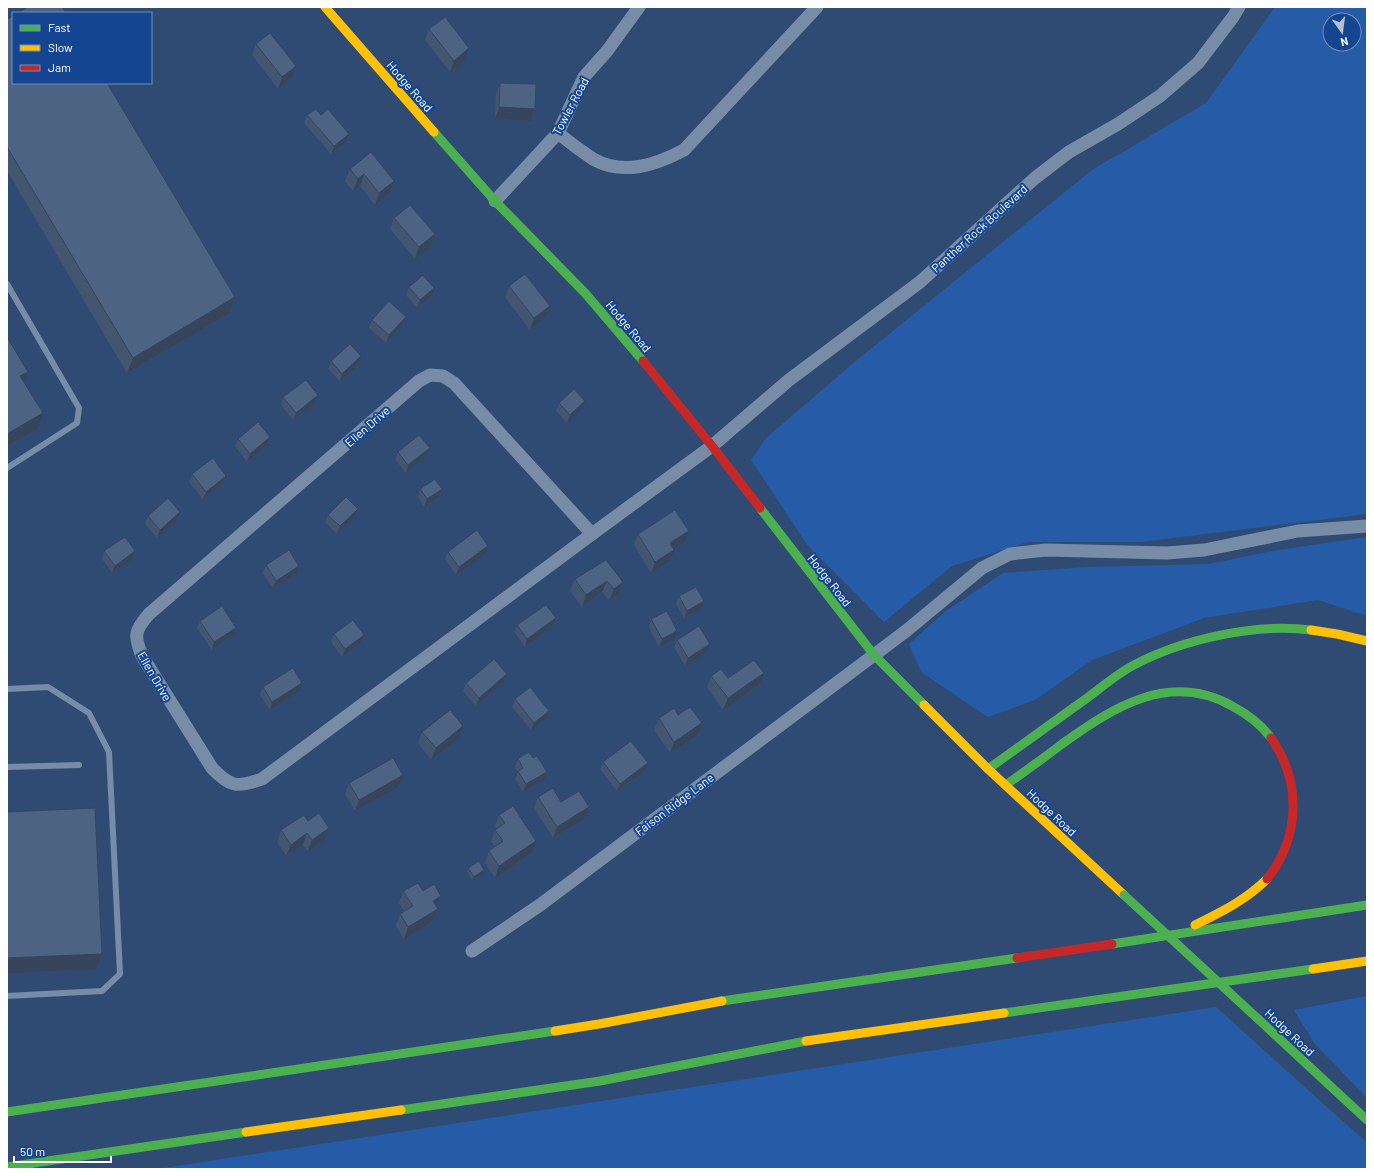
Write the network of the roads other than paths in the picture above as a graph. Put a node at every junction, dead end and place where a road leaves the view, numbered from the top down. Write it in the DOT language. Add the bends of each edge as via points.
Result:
graph roads {
  1 [pos="325,7"];
  2 [pos="639,7"];
  3 [pos="818,7"];
  4 [pos="1239,7"];
  5 [pos="558,133"];
  6 [pos="495,201"];
  7 [pos="7,284"];
  8 [pos="712,446"];
  9 [pos="7,468"];
  10 [pos="1367,526"];
  11 [pos="592,534"];
  12 [pos="1367,641"];
  13 [pos="874,655"];
  14 [pos="7,689"];
  15 [pos="79,765"];
  16 [pos="7,767"];
  17 [pos="988,769"];
  18 [pos="1006,785"];
  19 [pos="1367,905"];
  20 [pos="1176,934"];
  21 [pos="472,951"];
  22 [pos="1367,961"];
  23 [pos="7,996"];
  24 [pos="88,1099"];
  25 [pos="29,1100"];
  26 [pos="7,1112"];
  27 [pos="1367,1120"];
  28 [pos="7,1167"];
  1 -- 6 [label="main road, Hodge Road"];
  2 -- 5 [label="street, Towler Road" via="607,52 584,77"];
  3 -- 5 [label="street" via="684,150 668,158 645,166 619,168 594,159"];
  4 -- 8 [label="street, Panther Rock Boulevard" via="1198,63 1160,96 1069,152 1035,178 920,282 789,380"];
  5 -- 6 [label="street, Towler Road"];
  6 -- 8 [label="main road, Hodge Road" via="617,329"];
  7 -- 9 [label="lane" via="79,408 77,423"];
  8 -- 11 [label="street, Ellen Drive"];
  8 -- 13 [label="main road, Hodge Road"];
  10 -- 13 [label="street, Faison Ridge Lane" via="1298,531 1204,550 1167,553 1046,550 1010,554 982,568"];
  11 -- 11 [label="street, Ellen Drive" via="454,383 443,376 430,375 419,381 149,614 139,625 137,642 142,656 212,768 232,784 247,784 262,779"];
  12 -- 17 [label="main road" via="1314,630 1283,628 1230,633 1185,643 1133,665"];
  13 -- 17 [label="main road, Hodge Road"];
  13 -- 21 [label="street, Faison Ridge Lane" via="540,904"];
  14 -- 23 [label="lane" via="48,687 60,694 89,713 109,752 120,974 102,991"];
  15 -- 16 [label="lane"];
  17 -- 18 [label="main road, Hodge Road"];
  18 -- 20 [label="main road" via="1107,714 1160,693 1198,693 1236,706 1252,717 1269,734 1281,752 1288,770 1293,789 1294,810 1287,844 1273,871 1258,888 1217,914"];
  18 -- 27 [label="main road, Hodge Road, bridge"];
  19 -- 20 [label="main road"];
  20 -- 24 [label="main road" via="707,1003 591,1026"];
  22 -- 28 [label="main road" via="795,1043 600,1080"];
  24 -- 25 [label="main road"];
  24 -- 26 [label="main road"];
}
